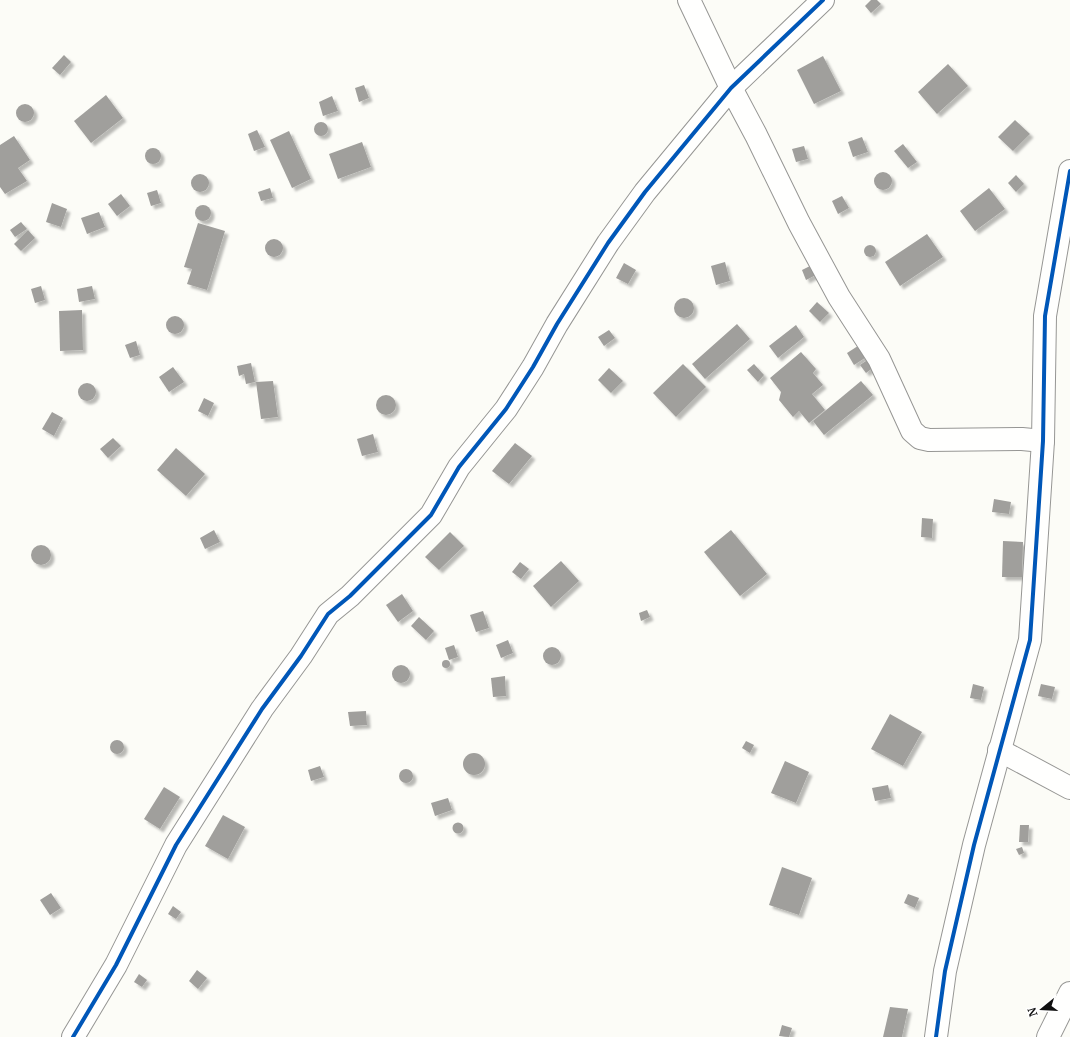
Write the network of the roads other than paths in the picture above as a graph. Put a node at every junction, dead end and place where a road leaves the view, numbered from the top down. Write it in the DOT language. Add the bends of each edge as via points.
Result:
graph roads {
  1 [pos="689,0"];
  2 [pos="823,0"];
  3 [pos="731,88"];
  4 [pos="1070,171"];
  5 [pos="1043,441"];
  6 [pos="999,750"];
  7 [pos="1070,788"];
  8 [pos="1070,993"];
  9 [pos="73,1037"];
  10 [pos="936,1037"];
  11 [pos="1048,1037"];
  1 -- 3 [label="street"];
  2 -- 3 [label="street"];
  3 -- 5 [label="street" via="839,297 878,359 912,430 920,438 928,440"];
  3 -- 9 [label="street" via="608,243 506,409 459,467 431,514 350,596 328,614 262,709 176,845 116,965"];
  4 -- 5 [label="street" via="1045,316"];
  5 -- 6 [label="street" via="1030,640"];
  6 -- 7 [label="street"];
  6 -- 10 [label="street" via="945,971"];
  8 -- 11 [label="street"];
}
